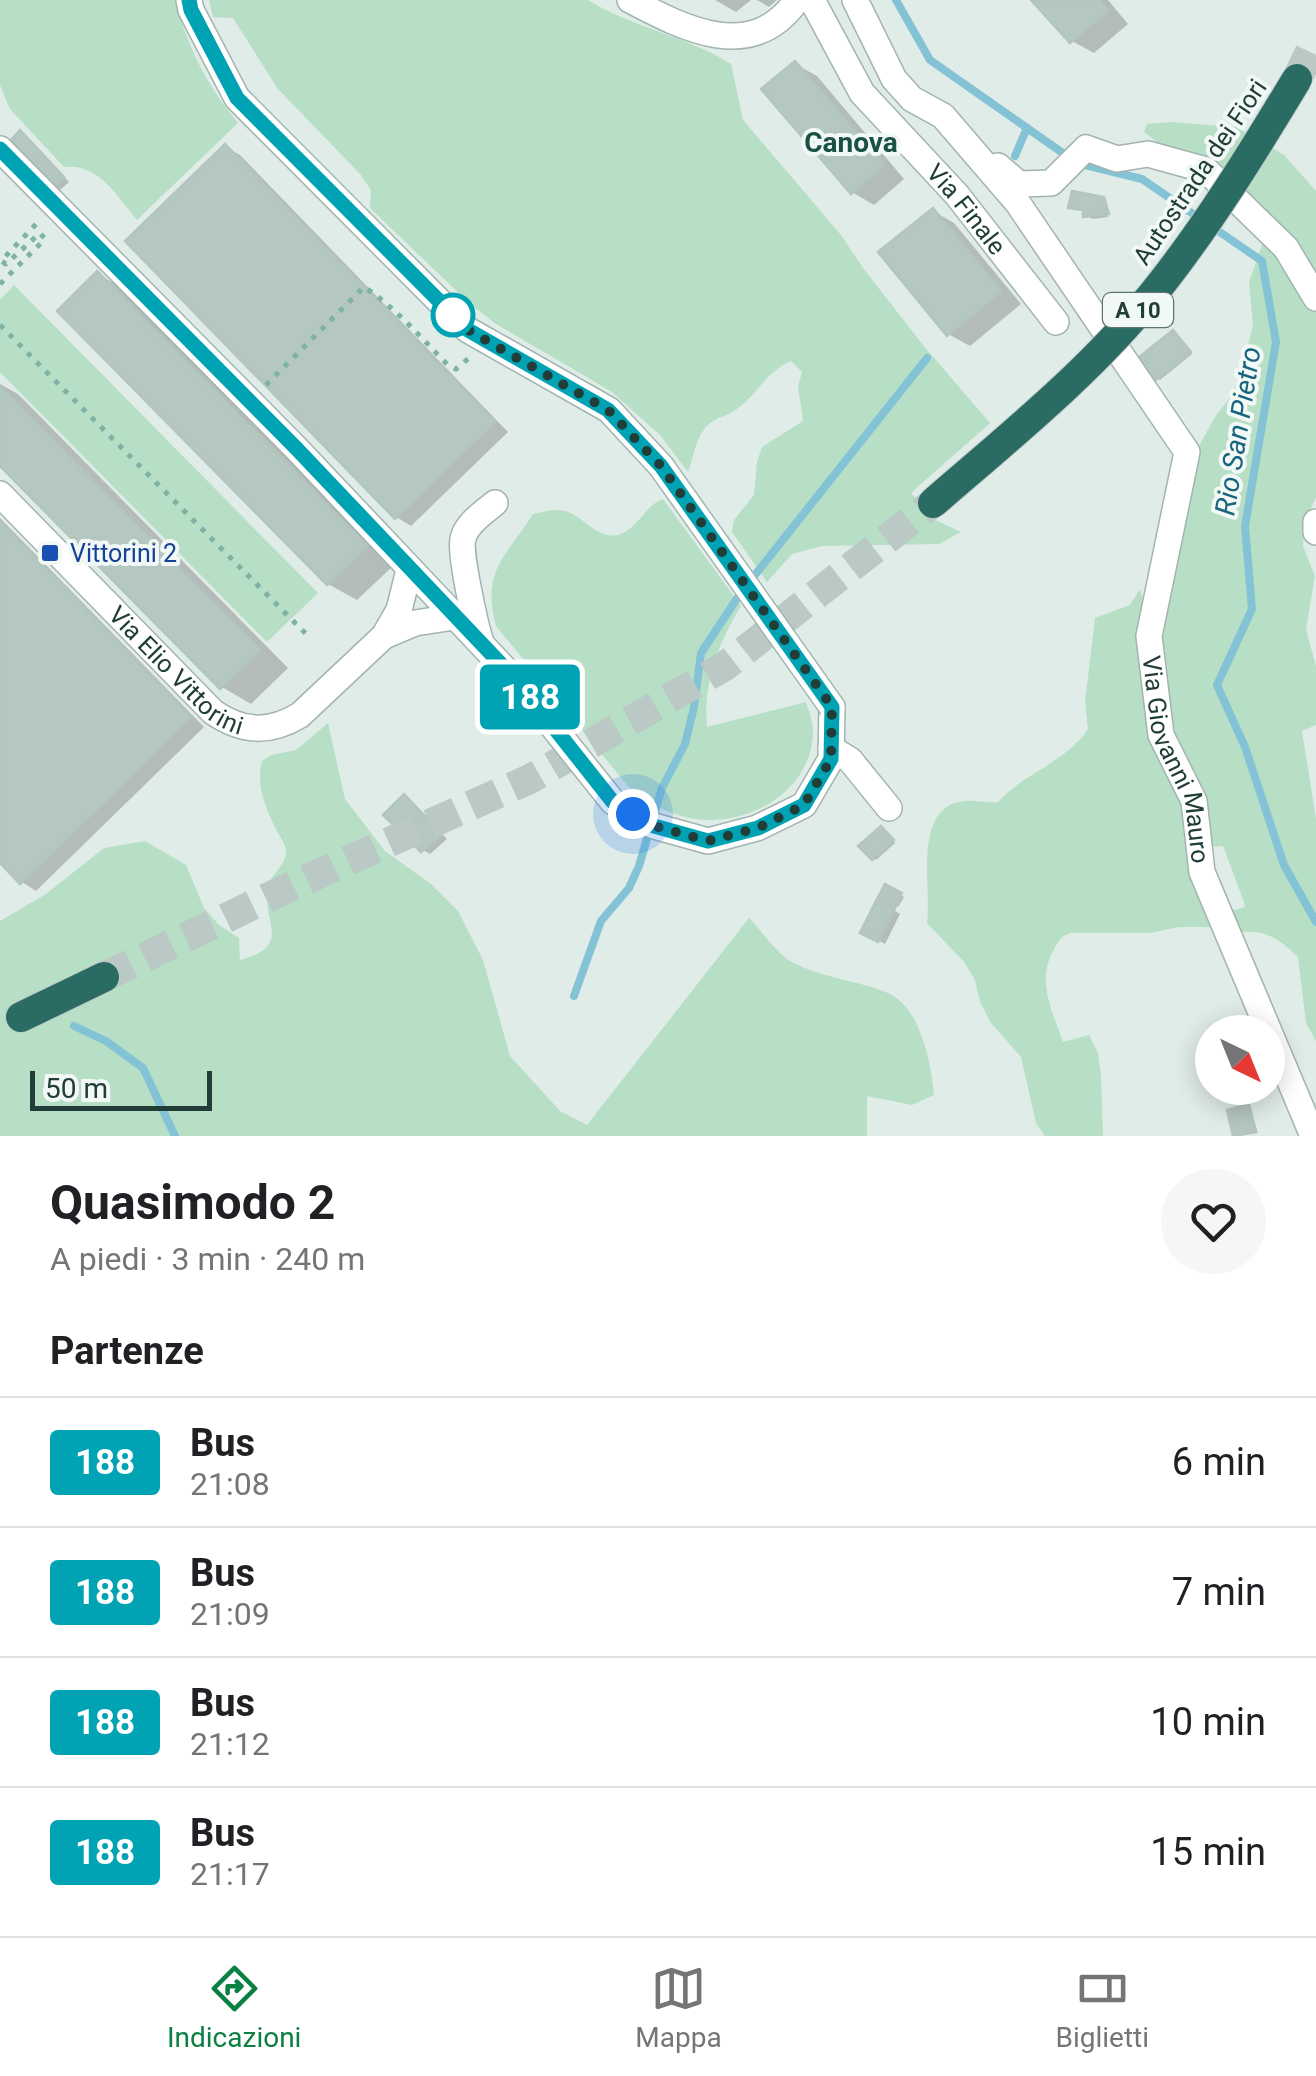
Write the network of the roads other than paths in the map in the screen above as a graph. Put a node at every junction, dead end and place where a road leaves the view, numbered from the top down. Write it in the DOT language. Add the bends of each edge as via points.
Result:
graph roads {
  1 [pos="189,0"];
  2 [pos="630,0"];
  3 [pos="797,0"];
  4 [pos="812,0"];
  5 [pos="854,0"];
  6 [pos="1297,79"];
  7 [pos="963,138"];
  8 [pos="0,149"];
  9 [pos="1316,298"];
  10 [pos="1056,322"];
  11 [pos="0,494"];
  12 [pos="494,503"];
  13 [pos="933,503"];
  14 [pos="1316,522"];
  15 [pos="1316,532"];
  16 [pos="409,570"];
  17 [pos="454,618"];
  18 [pos="384,636"];
  19 [pos="483,647"];
  20 [pos="831,748"];
  21 [pos="889,808"];
  22 [pos="104,977"];
  23 [pos="21,1017"];
  24 [pos="1313,1136"];
  1 -- 20 [label="street, bridge" via="237,98 468,330 608,410 661,466 832,707"];
  2 -- 3 [label="street" via="682,26 745,37 784,19"];
  4 -- 10 [label="street, Via Finale" via="862,92 957,194"];
  5 -- 7 [label="street, Via Giovanni Mauro" via="894,79"];
  6 -- 13 [label="highway, Autostrada dei Fiori / A 10, bridge" via="1153,295 1056,396"];
  7 -- 9 [label="street" via="1019,184 1051,183 1086,148 1117,159 1148,154 1206,170 1286,248"];
  7 -- 24 [label="street, Via Giovanni Mauro" via="1017,202 1186,452 1149,636 1162,735 1194,800 1202,872"];
  8 -- 16 [label="street"];
  11 -- 18 [label="street, Via Elio Vittorini" via="213,712 243,728 284,725"];
  12 -- 19 [label="street" via="462,541"];
  14 -- 15 [label="street"];
  16 -- 17 [label="street"];
  16 -- 18 [label="street"];
  17 -- 18 [label="street"];
  17 -- 19 [label="street"];
  19 -- 20 [label="street" via="613,802 654,826 708,841 758,828 804,805"];
  20 -- 21 [label="street" via="850,760"];
  22 -- 23 [label="highway"];
}
